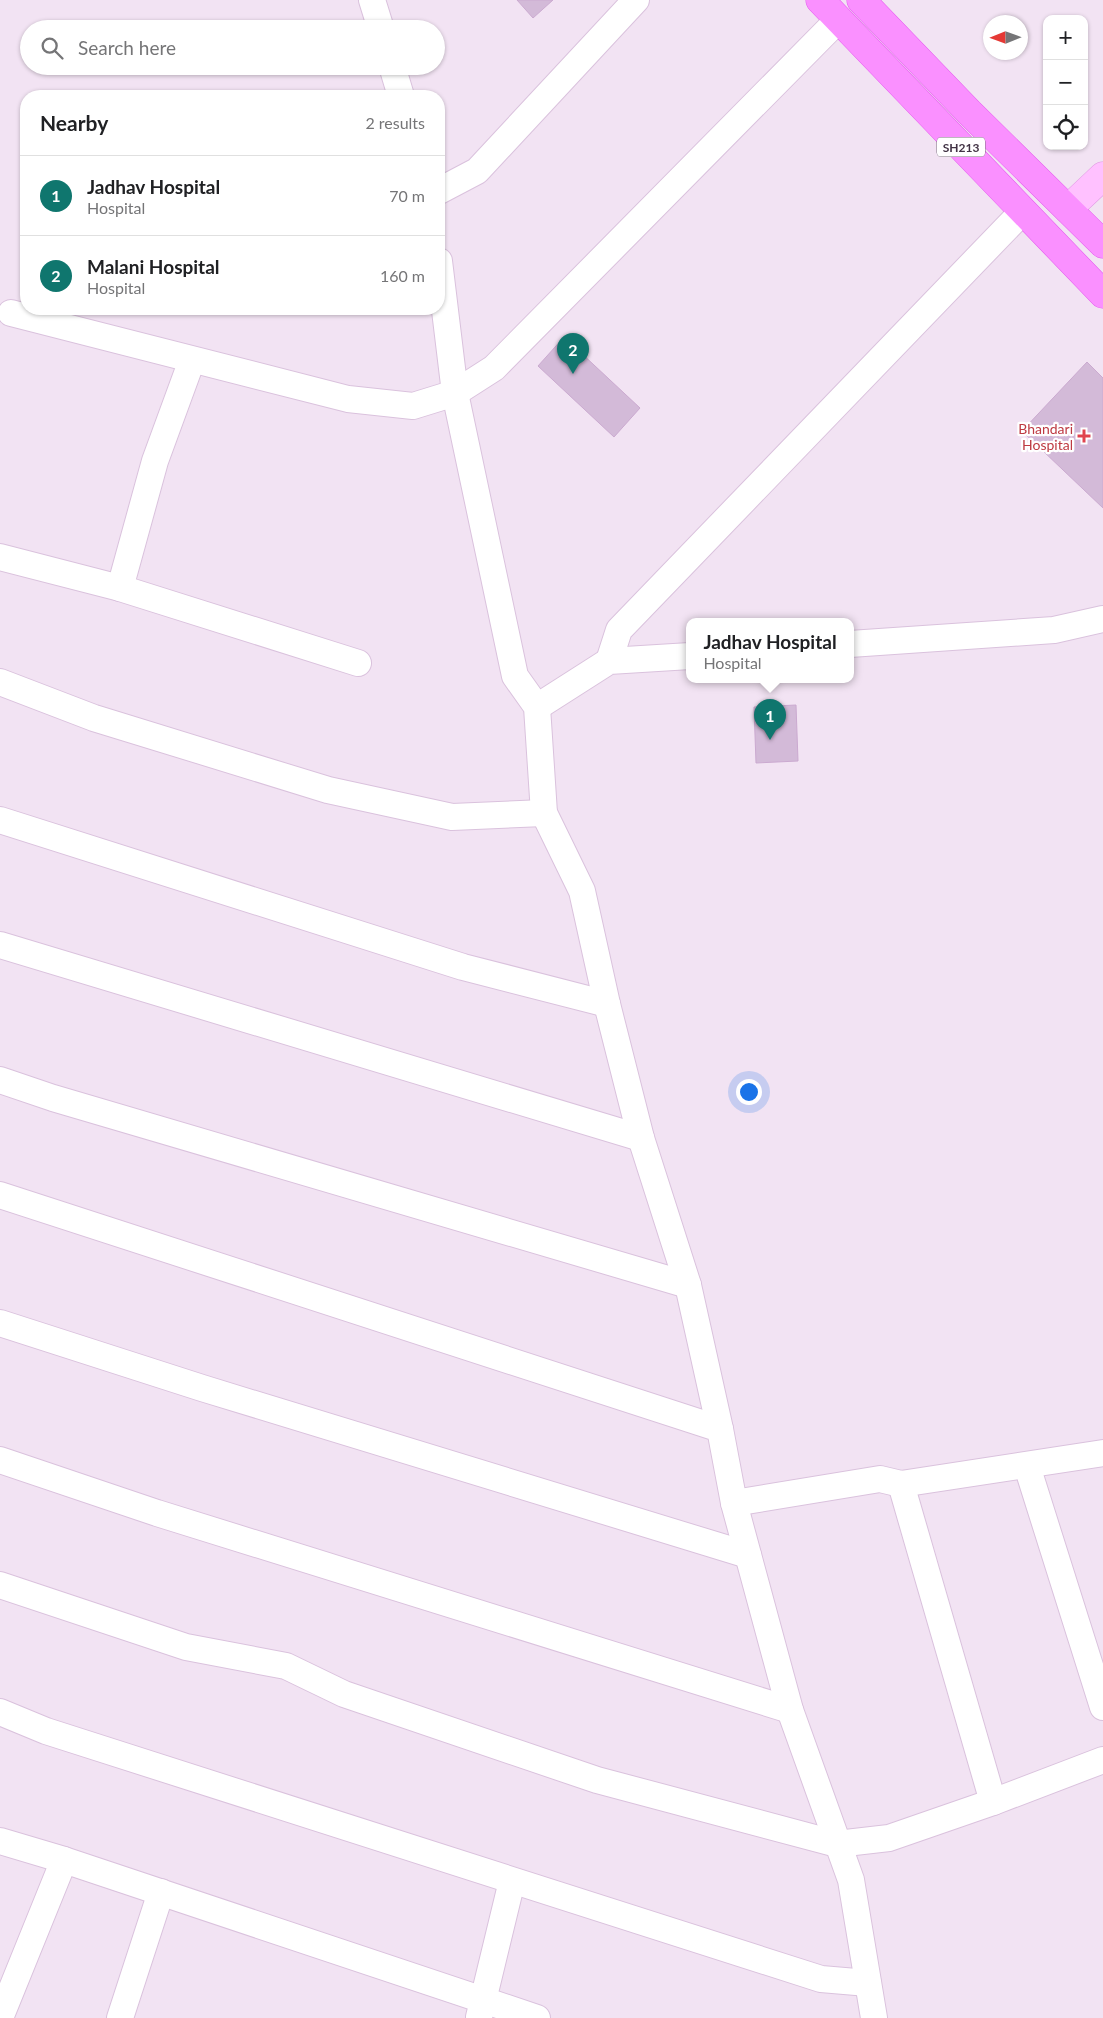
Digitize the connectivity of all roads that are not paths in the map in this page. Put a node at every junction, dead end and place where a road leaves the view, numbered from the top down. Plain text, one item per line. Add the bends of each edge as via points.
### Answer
1 (372, 0) edge
2 (636, 0) edge
3 (820, 0) edge
4 (861, 0) edge
5 (378, 20) edge
6 (838, 20) junction
7 (395, 75) edge
8 (399, 90) edge
9 (1103, 176) edge
10 (445, 188) edge
11 (1068, 209) junction
12 (1023, 211) junction
13 (1103, 244) edge
14 (1103, 294) edge
15 (445, 310) edge
16 (11, 313) dead end
17 (192, 360) junction
18 (455, 393) junction
19 (0, 557) edge
20 (120, 588) junction
21 (1103, 619) edge
22 (854, 644) edge
23 (686, 656) edge
24 (609, 661) junction
25 (358, 663) dead end
26 (0, 682) edge
27 (537, 707) junction
28 (544, 813) junction
29 (0, 820) edge
30 (0, 945) edge
31 (607, 1004) junction
32 (0, 1080) edge
33 (641, 1138) junction
34 (0, 1195) edge
35 (688, 1285) junction
36 (0, 1323) edge
37 (720, 1430) junction
38 (1103, 1453) edge
39 (0, 1460) edge
40 (1027, 1466) junction
41 (901, 1484) junction
42 (734, 1503) junction
43 (748, 1555) junction
44 (0, 1585) edge
45 (1103, 1707) edge
46 (790, 1710) junction
47 (0, 1712) edge
48 (1103, 1760) edge
49 (993, 1802) junction
50 (0, 1841) edge
51 (837, 1844) junction
52 (64, 1860) junction
53 (512, 1881) junction
54 (161, 1892) junction
55 (868, 1983) junction
56 (481, 2009) edge
57 (0, 2018) edge
58 (120, 2018) edge
59 (537, 2018) edge
60 (874, 2018) edge

1 - 5 street
2 - 10 street via 477,170
3 - 6 main road, SH213
4 - 11 main road, SH213
6 - 12 main road, SH213
6 - 18 street via 494,368
7 - 8 street
9 - 11 main road
11 - 13 main road, SH213
12 - 14 main road, SH213
12 - 24 street via 619,630
15 - 18 street
16 - 17 street
17 - 18 street via 348,399 413,406
17 - 20 street via 155,461
18 - 27 street via 515,676
19 - 20 street
20 - 25 street
21 - 22 street via 1054,630
23 - 24 street
24 - 27 street
26 - 28 street via 94,718 328,790 452,817
27 - 28 street
28 - 31 street via 582,891
29 - 31 street via 463,967
30 - 33 street
31 - 33 street
32 - 35 street
33 - 35 street
34 - 37 street
35 - 37 street
36 - 43 street
37 - 42 street
38 - 40 street
39 - 46 street via 157,1513
40 - 41 street
40 - 45 street
41 - 42 street via 880,1479
41 - 49 street
42 - 43 street
43 - 46 street
44 - 51 street via 186,1647 286,1666 344,1694 597,1780
46 - 51 street
47 - 53 street via 46,1731
48 - 49 street
49 - 51 street via 889,1838
50 - 52 street
51 - 55 street via 851,1880
52 - 54 street
52 - 57 street
53 - 55 street via 821,1979
53 - 56 street
54 - 56 street
54 - 58 street
55 - 60 street
56 - 59 street

